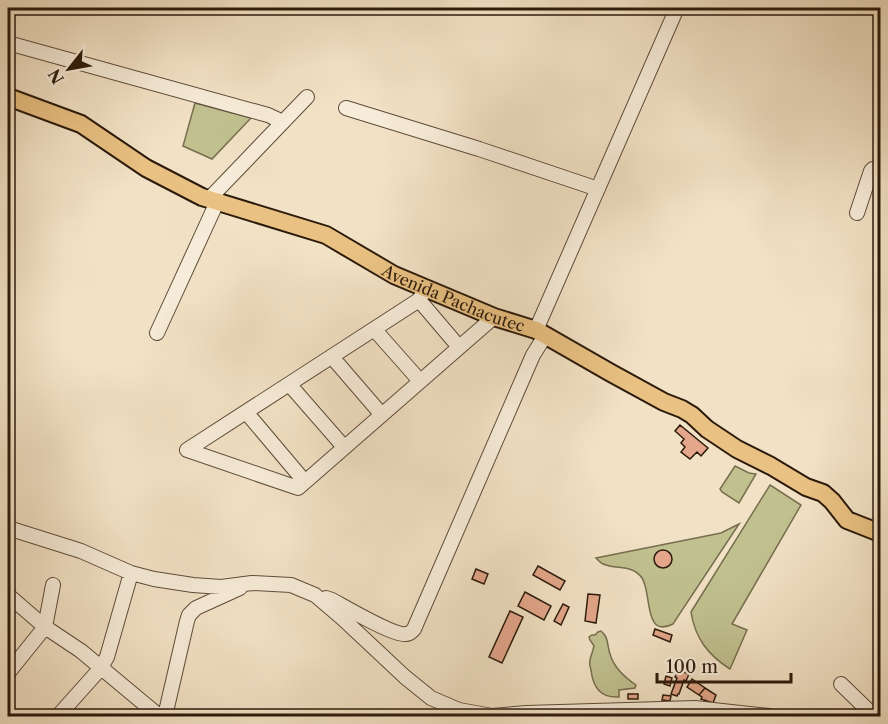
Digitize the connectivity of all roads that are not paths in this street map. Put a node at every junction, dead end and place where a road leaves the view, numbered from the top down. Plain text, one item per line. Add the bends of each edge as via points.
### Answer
1 (677, 8) edge
2 (8, 43) edge
3 (8, 97) edge
4 (307, 97) dead end
5 (346, 108) dead end
6 (283, 122) junction
7 (880, 172) edge
8 (598, 189) junction
9 (213, 201) junction
10 (856, 213) dead end
11 (423, 294) junction
12 (494, 317) junction
13 (374, 329) junction
14 (157, 333) dead end
15 (540, 333) junction
16 (459, 347) junction
17 (332, 357) junction
18 (420, 381) junction
19 (289, 384) junction
20 (246, 412) junction
21 (382, 415) junction
22 (344, 447) junction
23 (305, 482) junction
24 (8, 528) edge
25 (880, 533) edge
26 (131, 573) junction
27 (252, 583) junction
28 (53, 585) dead end
29 (8, 595) edge
30 (315, 595) junction
31 (45, 627) junction
32 (100, 669) junction
33 (8, 673) edge
34 (841, 684) dead end
35 (152, 714) edge
36 (58, 717) edge
37 (165, 717) edge
38 (769, 717) edge
39 (874, 717) edge

1 - 8 street
2 - 6 street
3 - 9 main road, Avenida Pachacutec via 81,124 146,168
4 - 6 street
5 - 8 street
6 - 9 street
7 - 10 street via 871,171
8 - 15 street
9 - 11 main road, Avenida Pachacutec via 326,235
9 - 14 street
11 - 12 main road, Avenida Pachacutec
11 - 13 street
11 - 16 street
12 - 15 main road, Avenida Pachacutec
12 - 16 street
13 - 17 street
13 - 18 street
15 - 25 main road, Avenida Pachacutec via 682,409 737,449 823,493 847,520
15 - 30 street via 414,629 403,634
16 - 18 street
17 - 19 street
17 - 21 street
18 - 21 street
19 - 20 street
19 - 22 street
20 - 23 street
20 - 23 street via 187,450 298,488
21 - 22 street
22 - 23 street
24 - 26 street via 81,551
26 - 27 street via 193,585
26 - 32 street
27 - 30 street via 291,585
27 - 37 street via 196,608 189,615
28 - 31 street
29 - 31 street
30 - 38 street via 431,698 459,710 492,716 695,708
31 - 32 street
31 - 33 street
32 - 35 street
32 - 36 street
34 - 39 street

